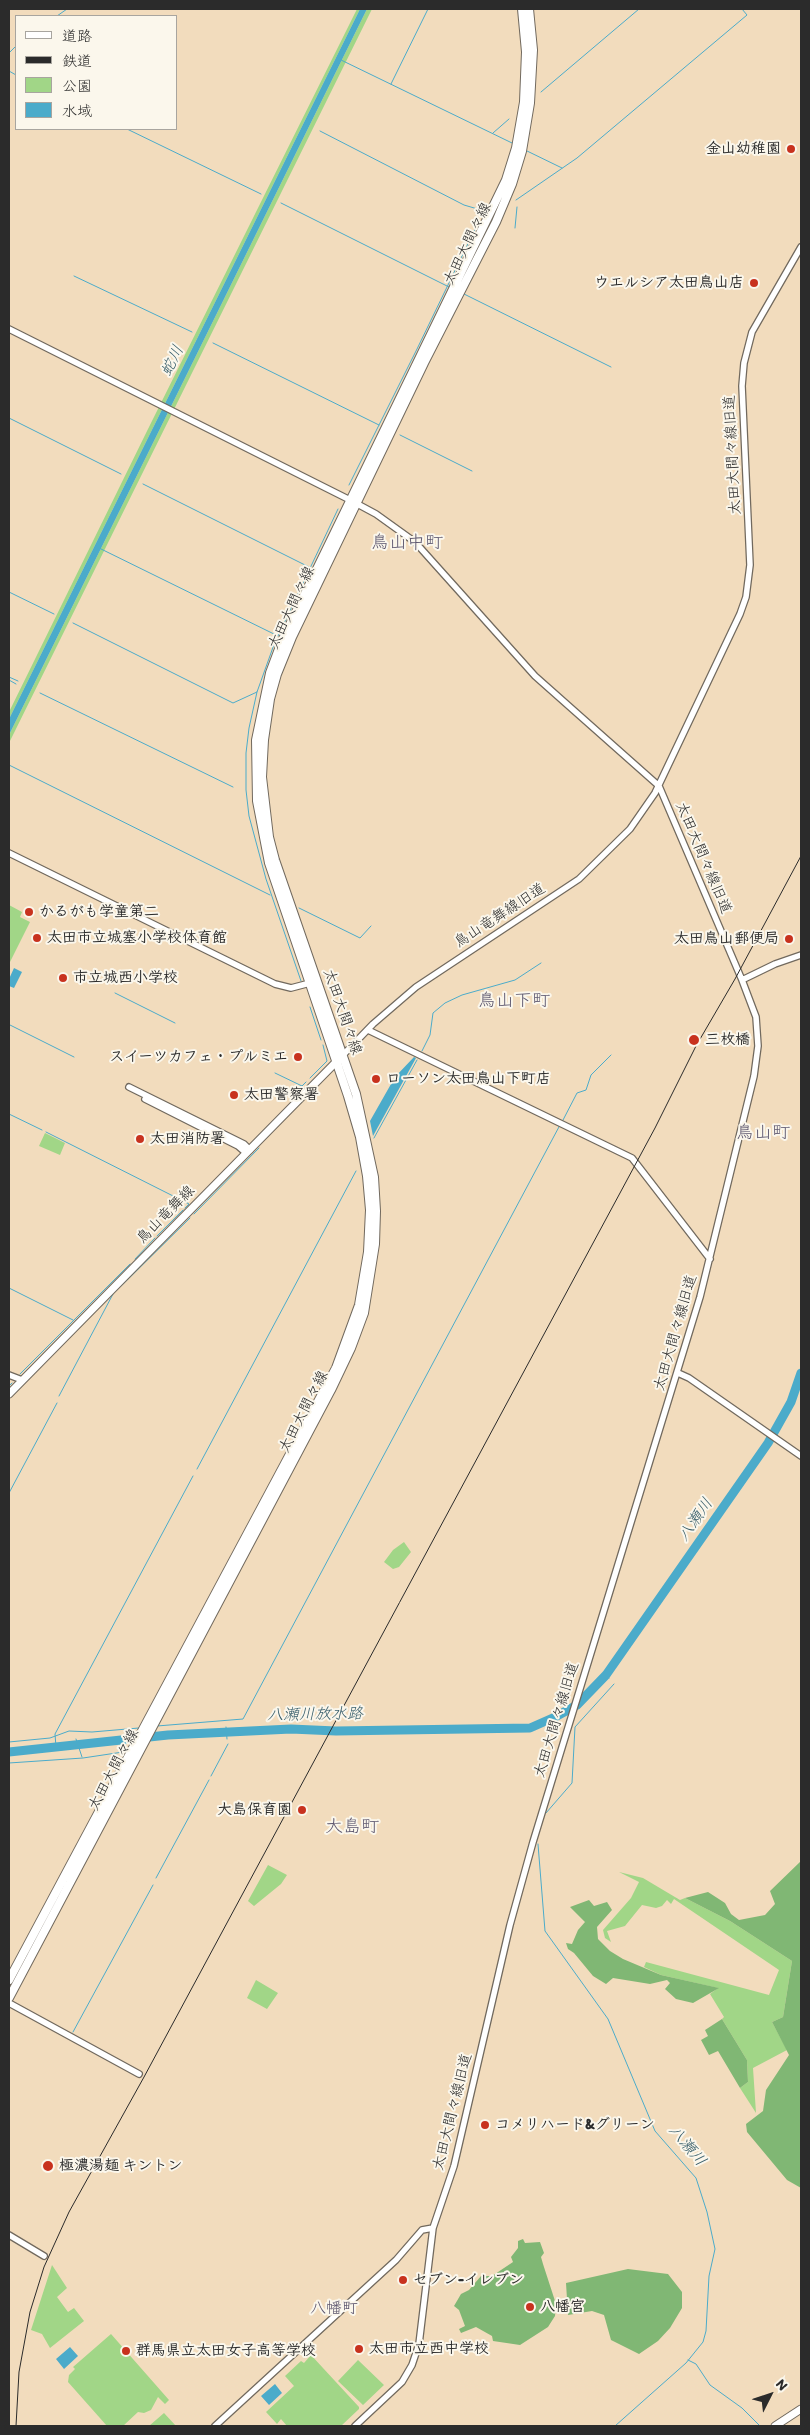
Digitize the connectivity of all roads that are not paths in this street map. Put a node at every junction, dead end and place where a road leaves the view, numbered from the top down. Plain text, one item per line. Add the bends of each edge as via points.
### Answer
1 (522, 9) edge
2 (529, 9) edge
3 (801, 247) edge
4 (9, 329) edge
5 (354, 502) junction
6 (659, 786) junction
7 (9, 853) edge
8 (801, 955) edge
9 (742, 980) junction
10 (310, 983) junction
11 (368, 1030) junction
12 (343, 1055) junction
13 (337, 1061) junction
14 (248, 1152) junction
15 (710, 1259) junction
16 (678, 1373) junction
17 (9, 1375) edge
18 (22, 1380) junction
19 (9, 1394) edge
20 (801, 1456) edge
21 (146, 1731) junction
22 (138, 1746) junction
23 (9, 1980) edge
24 (9, 1998) edge
25 (9, 2004) edge
26 (139, 2074) dead end
27 (433, 2228) junction
28 (9, 2235) edge
29 (44, 2256) dead end
30 (801, 2409) edge
31 (215, 2426) edge
32 (355, 2426) edge
33 (775, 2426) edge

1 - 5 main road, 太田大間々線 via 526,52 524,102 516,148 506,180
2 - 5 main road, 太田大間々線 via 532,50 530,104 522,151 512,184 496,222
3 - 6 street, 太田大間々線旧道 via 752,332 744,363 742,386 750,559 746,597
4 - 5 street
5 - 6 street via 415,542 535,676
5 - 10 main road, 太田大間々線 via 282,641 270,673 256,740 255,788 269,864
5 - 12 main road, 太田大間々線 via 277,674 268,706 262,777 275,860
6 - 9 street, 太田大間々線旧道
6 - 11 street, 鳥山竜舞線旧道 via 630,829 579,879 416,987
7 - 10 street via 274,984 291,988
8 - 9 street
9 - 15 street, 太田大間々線旧道 via 756,1018 758,1046
10 - 13 main road, 太田大間々線
11 - 12 street, 鳥山竜舞線旧道
11 - 15 street via 632,1158
12 - 13 main road, 鳥山竜舞線
12 - 21 main road, 太田大間々線 via 356,1094 374,1177 375,1244 364,1313 331,1390
13 - 14 main road, 鳥山竜舞線
13 - 21 main road, 太田大間々線 via 360,1137 370,1210 368,1252 355,1322 336,1368
14 - 14 street via 154,1105 129,1087 209,1126
14 - 18 main road, 鳥山竜舞線
15 - 16 street, 太田大間々線旧道
16 - 20 street
16 - 27 street, 太田大間々線旧道 via 570,1718 510,1925 454,2166
17 - 18 street
18 - 19 main road, 鳥山竜舞線
21 - 22 main road, 太田大間々線
22 - 23 main road, 太田大間々線
22 - 24 main road, 太田大間々線
25 - 26 street
27 - 31 street via 424,2229 396,2260
27 - 32 street, 太田大間々線旧道 via 422,2330 412,2366 398,2386
28 - 29 street
30 - 33 main road

